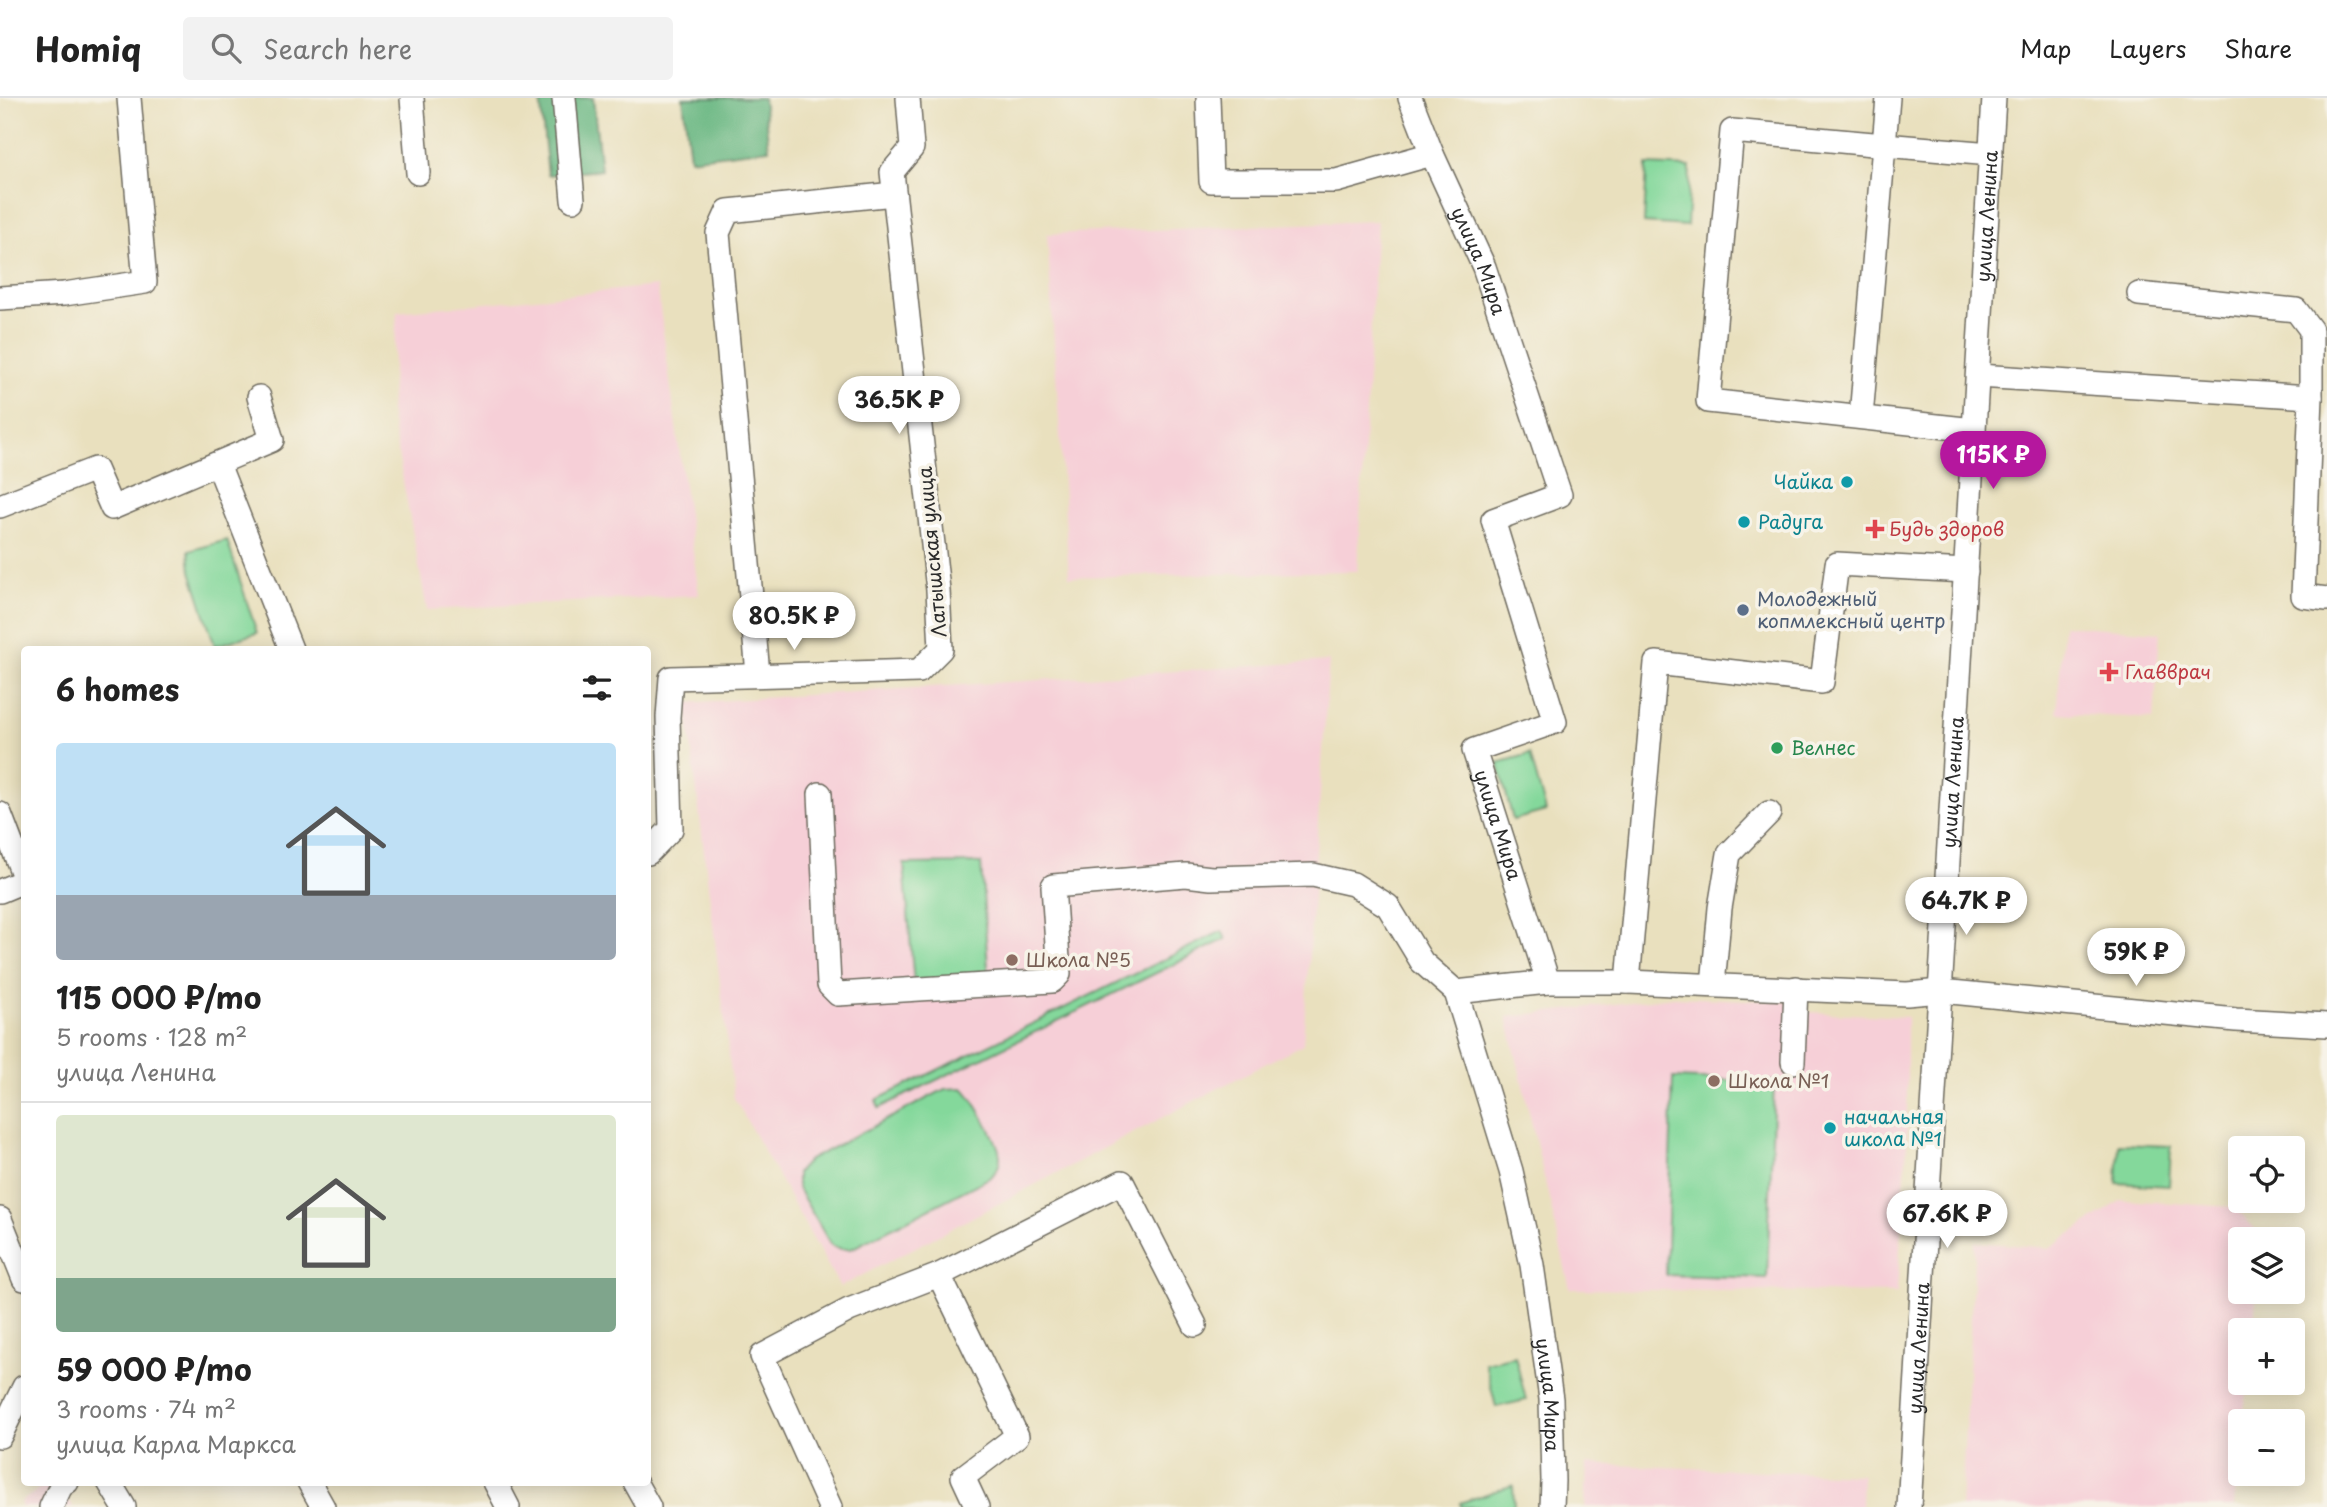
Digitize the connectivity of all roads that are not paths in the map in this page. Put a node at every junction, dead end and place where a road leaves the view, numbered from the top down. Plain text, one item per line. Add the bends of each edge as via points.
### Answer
1 (129, 98) edge
2 (412, 98) edge
3 (564, 98) edge
4 (908, 98) edge
5 (1208, 98) edge
6 (1410, 98) edge
7 (1888, 98) edge
8 (1994, 98) edge
9 (1884, 145) junction
10 (1432, 154) junction
11 (1991, 155) junction
12 (418, 173) dead end
13 (894, 194) junction
14 (573, 200) dead end
15 (2139, 294) dead end
16 (0, 298) edge
17 (1978, 376) junction
18 (259, 397) dead end
19 (2311, 397) junction
20 (1861, 418) junction
21 (1974, 430) junction
22 (218, 464) junction
23 (0, 506) edge
24 (1966, 571) junction
25 (2327, 599) edge
26 (290, 646) edge
27 (758, 674) junction
28 (820, 794) dead end
29 (1769, 813) dead end
30 (0, 814) edge
31 (651, 850) edge
32 (21, 871) edge
33 (21, 880) edge
34 (0, 891) edge
35 (1548, 982) junction
36 (1628, 982) junction
37 (1713, 985) junction
38 (1796, 988) junction
39 (1941, 991) junction
40 (1456, 992) junction
41 (2327, 1025) edge
42 (1793, 1062) dead end
43 (0, 1219) edge
44 (21, 1272) edge
45 (939, 1275) junction
46 (1195, 1325) dead end
47 (21, 1393) edge
48 (1, 1432) edge
49 (61, 1486) edge
50 (111, 1486) edge
51 (311, 1486) edge
52 (497, 1486) edge
53 (637, 1486) edge
54 (51, 1507) edge
55 (124, 1507) edge
56 (323, 1507) edge
57 (508, 1507) edge
58 (649, 1507) edge
59 (830, 1507) edge
60 (977, 1507) edge
61 (1552, 1507) edge
62 (1909, 1507) edge

1 - 16 street via 145,282
2 - 12 street
3 - 14 street
4 - 13 street, Латышская улица via 912,148 892,172
5 - 10 street via 1211,181 1336,181
6 - 10 street, улица Мира
7 - 9 street
8 - 11 street, улица Ленина
9 - 11 street
9 - 20 street
9 - 20 street via 1732,131 1708,401
10 - 35 street, улица Мира via 1484,267 1560,495 1493,520 1555,722 1474,750
11 - 17 street, улица Ленина
13 - 27 street via 728,211 718,233
13 - 27 street, Латышская улица via 941,649 919,671
15 - 19 street via 2296,310 2311,330
17 - 19 street
17 - 21 street, улица Ленина
18 - 22 street via 271,440
19 - 25 street via 2302,596
20 - 21 street
21 - 24 street, улица Ленина
22 - 23 street via 112,508 95,469
22 - 26 street
24 - 36 street via 1837,564 1822,682 1656,663
24 - 39 street, улица Ленина
27 - 31 street via 671,678 671,829
28 - 40 street via 829,985 838,994 1052,981 1059,974 1053,886 1186,875 1313,875 1353,884 1388,906 1422,962
29 - 37 street via 1729,853
30 - 32 street
33 - 34 street
35 - 36 street
35 - 40 street
36 - 37 street
37 - 38 street
38 - 39 street via 1907,994
38 - 42 street
39 - 41 street
39 - 62 street, улица Ленина
40 - 61 street, улица Мира via 1511,1171 1532,1265 1551,1399
43 - 44 street
45 - 46 street via 1122,1182
45 - 59 street via 849,1310 762,1356
45 - 60 street via 1017,1436 963,1477
47 - 48 street
49 - 54 street
50 - 55 street
51 - 56 street
52 - 57 street
53 - 58 street

